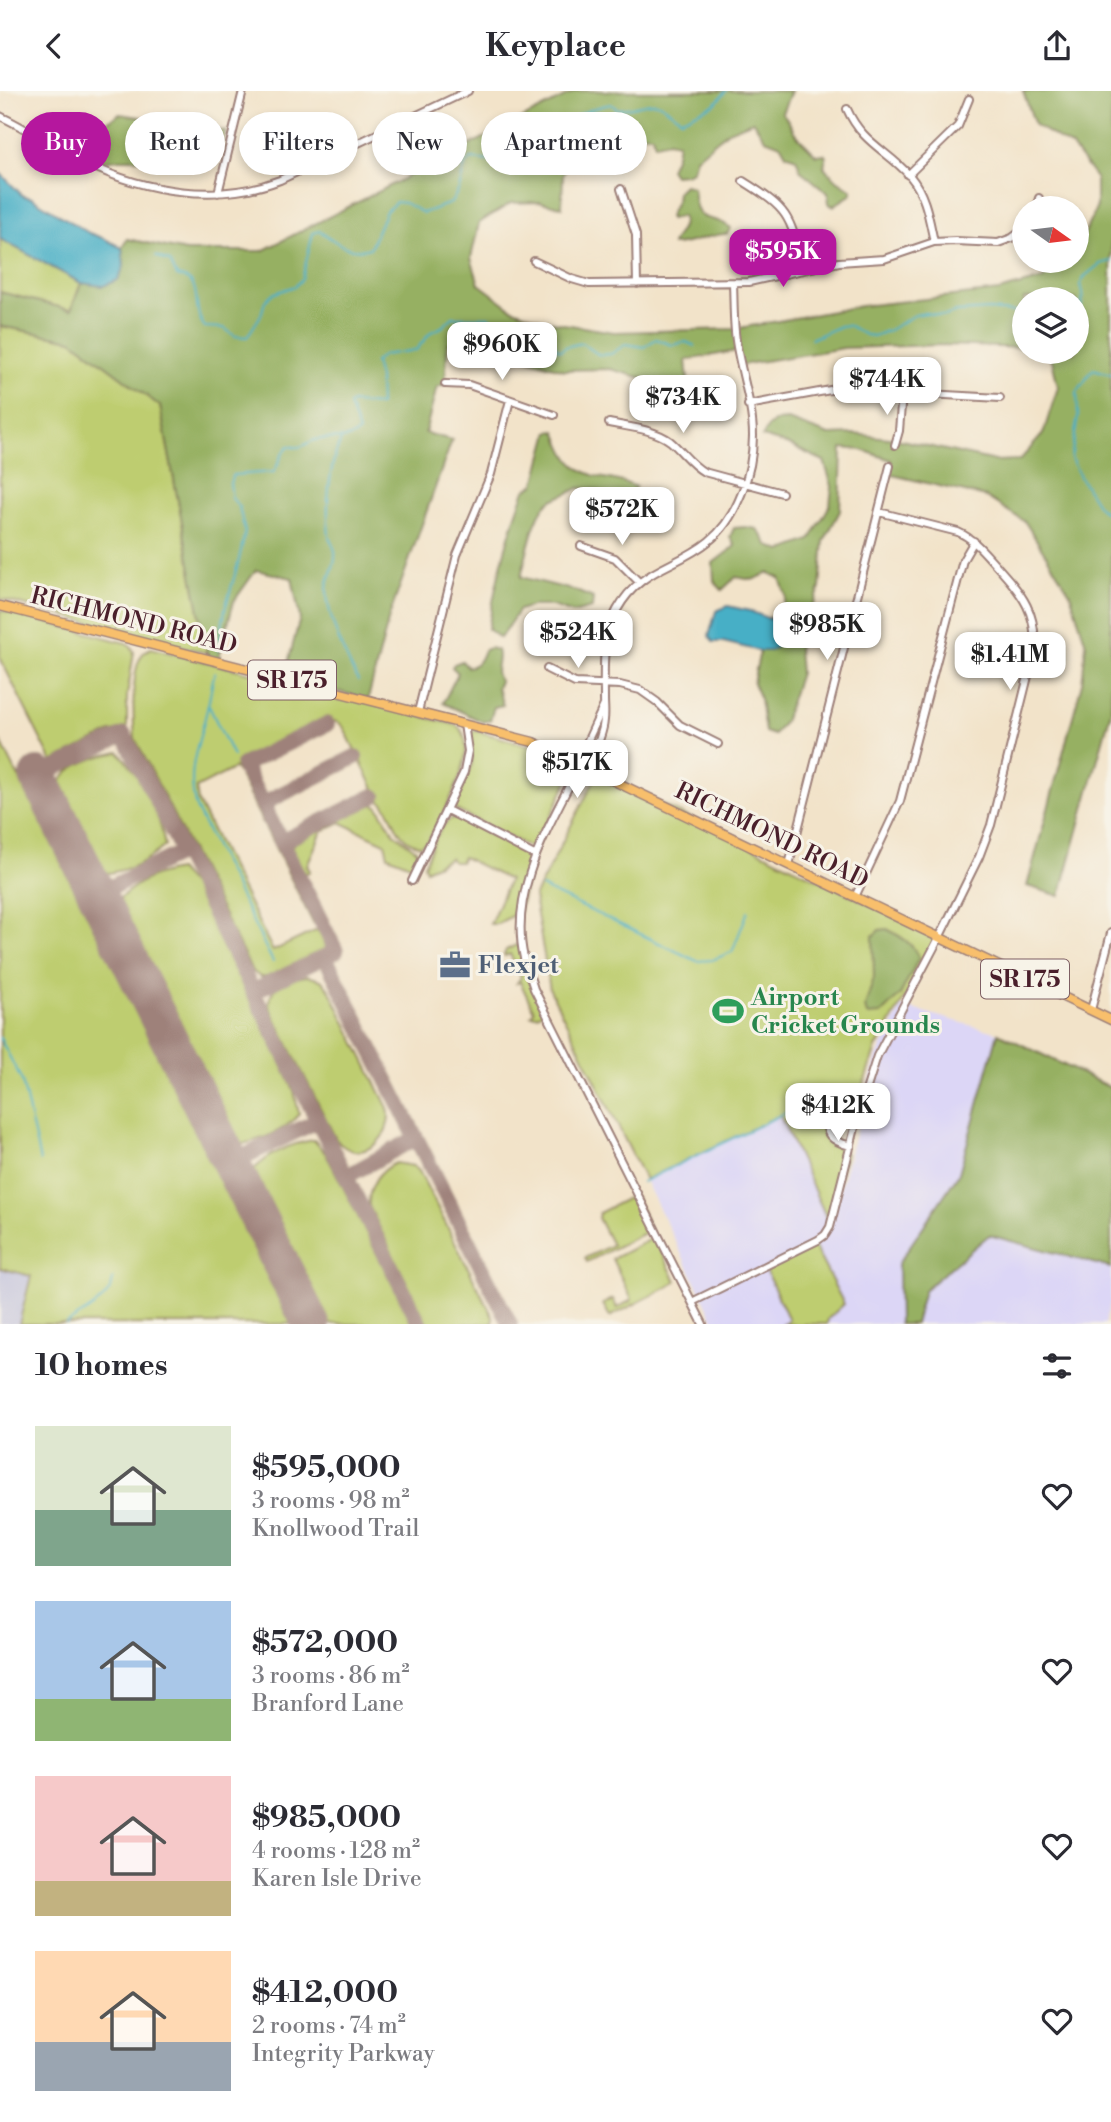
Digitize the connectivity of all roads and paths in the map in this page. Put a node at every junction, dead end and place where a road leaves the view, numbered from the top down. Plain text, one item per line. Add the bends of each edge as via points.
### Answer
1 (243, 91) edge
2 (468, 91) edge
3 (969, 99) dead end
4 (847, 109) dead end
5 (0, 117) edge
6 (908, 175) junction
7 (743, 181) dead end
8 (621, 189) dead end
9 (218, 193) junction
10 (1012, 238) edge
11 (934, 242) junction
12 (534, 261) dead end
13 (803, 270) junction
14 (733, 283) junction
15 (637, 284) junction
16 (445, 384) dead end
17 (902, 393) junction
18 (1000, 398) dead end
19 (510, 400) junction
20 (748, 405) junction
21 (554, 415) dead end
22 (609, 423) dead end
23 (895, 445) dead end
24 (890, 466) dead end
25 (744, 484) junction
26 (782, 493) dead end
27 (879, 512) junction
28 (974, 541) junction
29 (581, 546) dead end
30 (639, 582) junction
31 (0, 606) edge
32 (548, 669) dead end
33 (604, 684) junction
34 (418, 712) junction
35 (464, 724) junction
36 (718, 744) dead end
37 (580, 764) junction
38 (447, 810) junction
39 (536, 856) junction
40 (789, 865) junction
41 (412, 881) dead end
42 (855, 897) junction
43 (1111, 933) edge
44 (939, 938) junction
45 (1091, 1010) junction
46 (1111, 1020) edge
47 (858, 1116) junction
48 (851, 1146) junction
49 (692, 1302) junction
50 (703, 1324) edge

1 - 9 street
2 - 9 street via 280,180 251,190
3 - 6 street via 955,129
4 - 6 street via 861,133
5 - 9 street via 108,173 169,190
6 - 11 street via 925,202
7 - 13 street via 772,199 786,215
8 - 15 street via 636,235
10 - 11 street via 998,243
11 - 13 street via 888,258
12 - 15 street via 584,283
13 - 14 street
14 - 15 street
14 - 20 street via 736,346
16 - 19 street via 469,385
17 - 18 street
17 - 20 street via 836,389
17 - 23 street
19 - 21 street
19 - 34 street via 491,474 460,547
20 - 25 street via 753,445
22 - 25 street via 659,435 699,469
24 - 27 street
25 - 26 street
25 - 30 street via 734,512 713,537
27 - 28 street via 958,532
27 - 40 street
28 - 42 street via 963,559 900,801
28 - 44 street via 1027,603 1036,638 991,825
29 - 30 street via 615,558
30 - 33 street via 623,600 609,629
31 - 34 main road, RICHMOND ROAD / SR 175
32 - 33 street via 571,682
33 - 36 street via 640,690 680,725
33 - 37 street via 603,728 590,760
34 - 35 main road, RICHMOND ROAD / SR 175
35 - 37 main road, RICHMOND ROAD / SR 175 via 533,742
35 - 38 street via 468,761
37 - 39 street
37 - 40 main road, RICHMOND ROAD / SR 175
38 - 39 street
38 - 41 street
39 - 49 street via 521,916 524,959 534,989
40 - 42 main road, RICHMOND ROAD / SR 175
42 - 44 main road, RICHMOND ROAD / SR 175
43 - 45 street
44 - 45 main road, RICHMOND ROAD / SR 175
44 - 47 street via 877,1056
45 - 46 main road, RICHMOND ROAD / SR 175
47 - 48 street
47 - 48 street via 839,1113 827,1126 831,1139
48 - 49 street via 831,1227 825,1235
49 - 50 street

